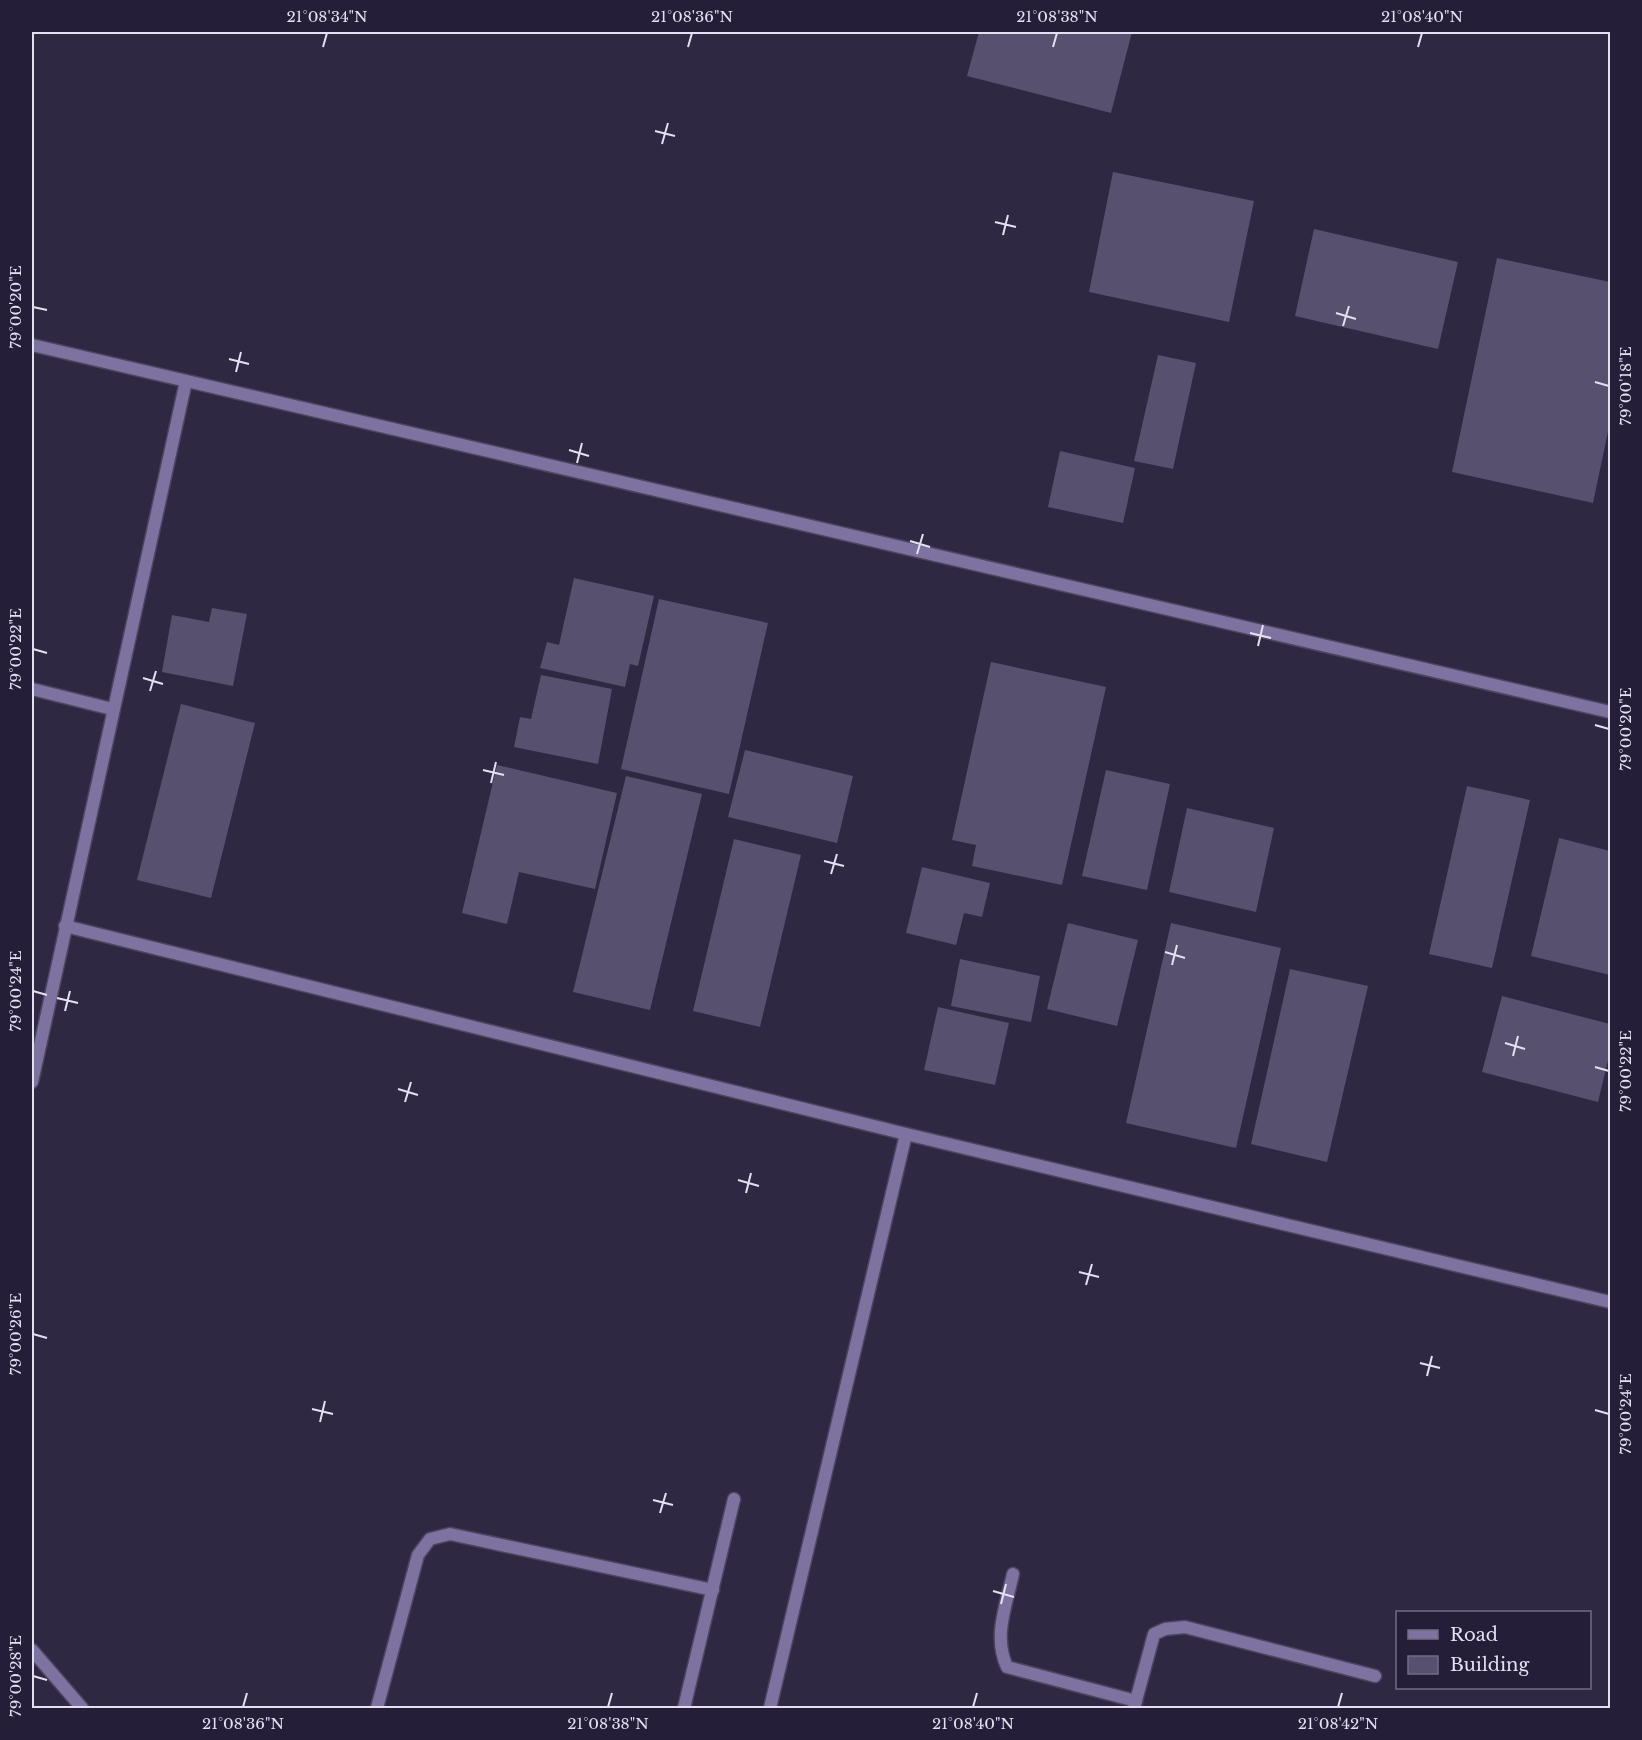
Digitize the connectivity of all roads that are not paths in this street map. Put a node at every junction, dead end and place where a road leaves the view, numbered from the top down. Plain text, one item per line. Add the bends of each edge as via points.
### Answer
1 (32, 345) edge
2 (186, 381) junction
3 (32, 688) edge
4 (112, 709) junction
5 (1611, 712) edge
6 (65, 926) junction
7 (32, 1082) edge
8 (906, 1134) junction
9 (1611, 1302) edge
10 (734, 1499) dead end
11 (1013, 1574) dead end
12 (713, 1590) junction
13 (32, 1650) edge
14 (1376, 1676) dead end
15 (1135, 1705) edge
16 (82, 1708) edge
17 (377, 1708) edge
18 (684, 1708) edge
19 (770, 1708) edge

1 - 2 street
2 - 4 street
2 - 5 street
3 - 4 street
4 - 6 street
6 - 7 street
6 - 8 street
8 - 9 street
8 - 19 street
10 - 12 street
11 - 15 street via 1000,1630 1001,1653 1007,1667
12 - 17 street via 450,1534 430,1539 418,1555
12 - 18 street
13 - 16 street
14 - 15 street via 1185,1627 1166,1629 1154,1634

